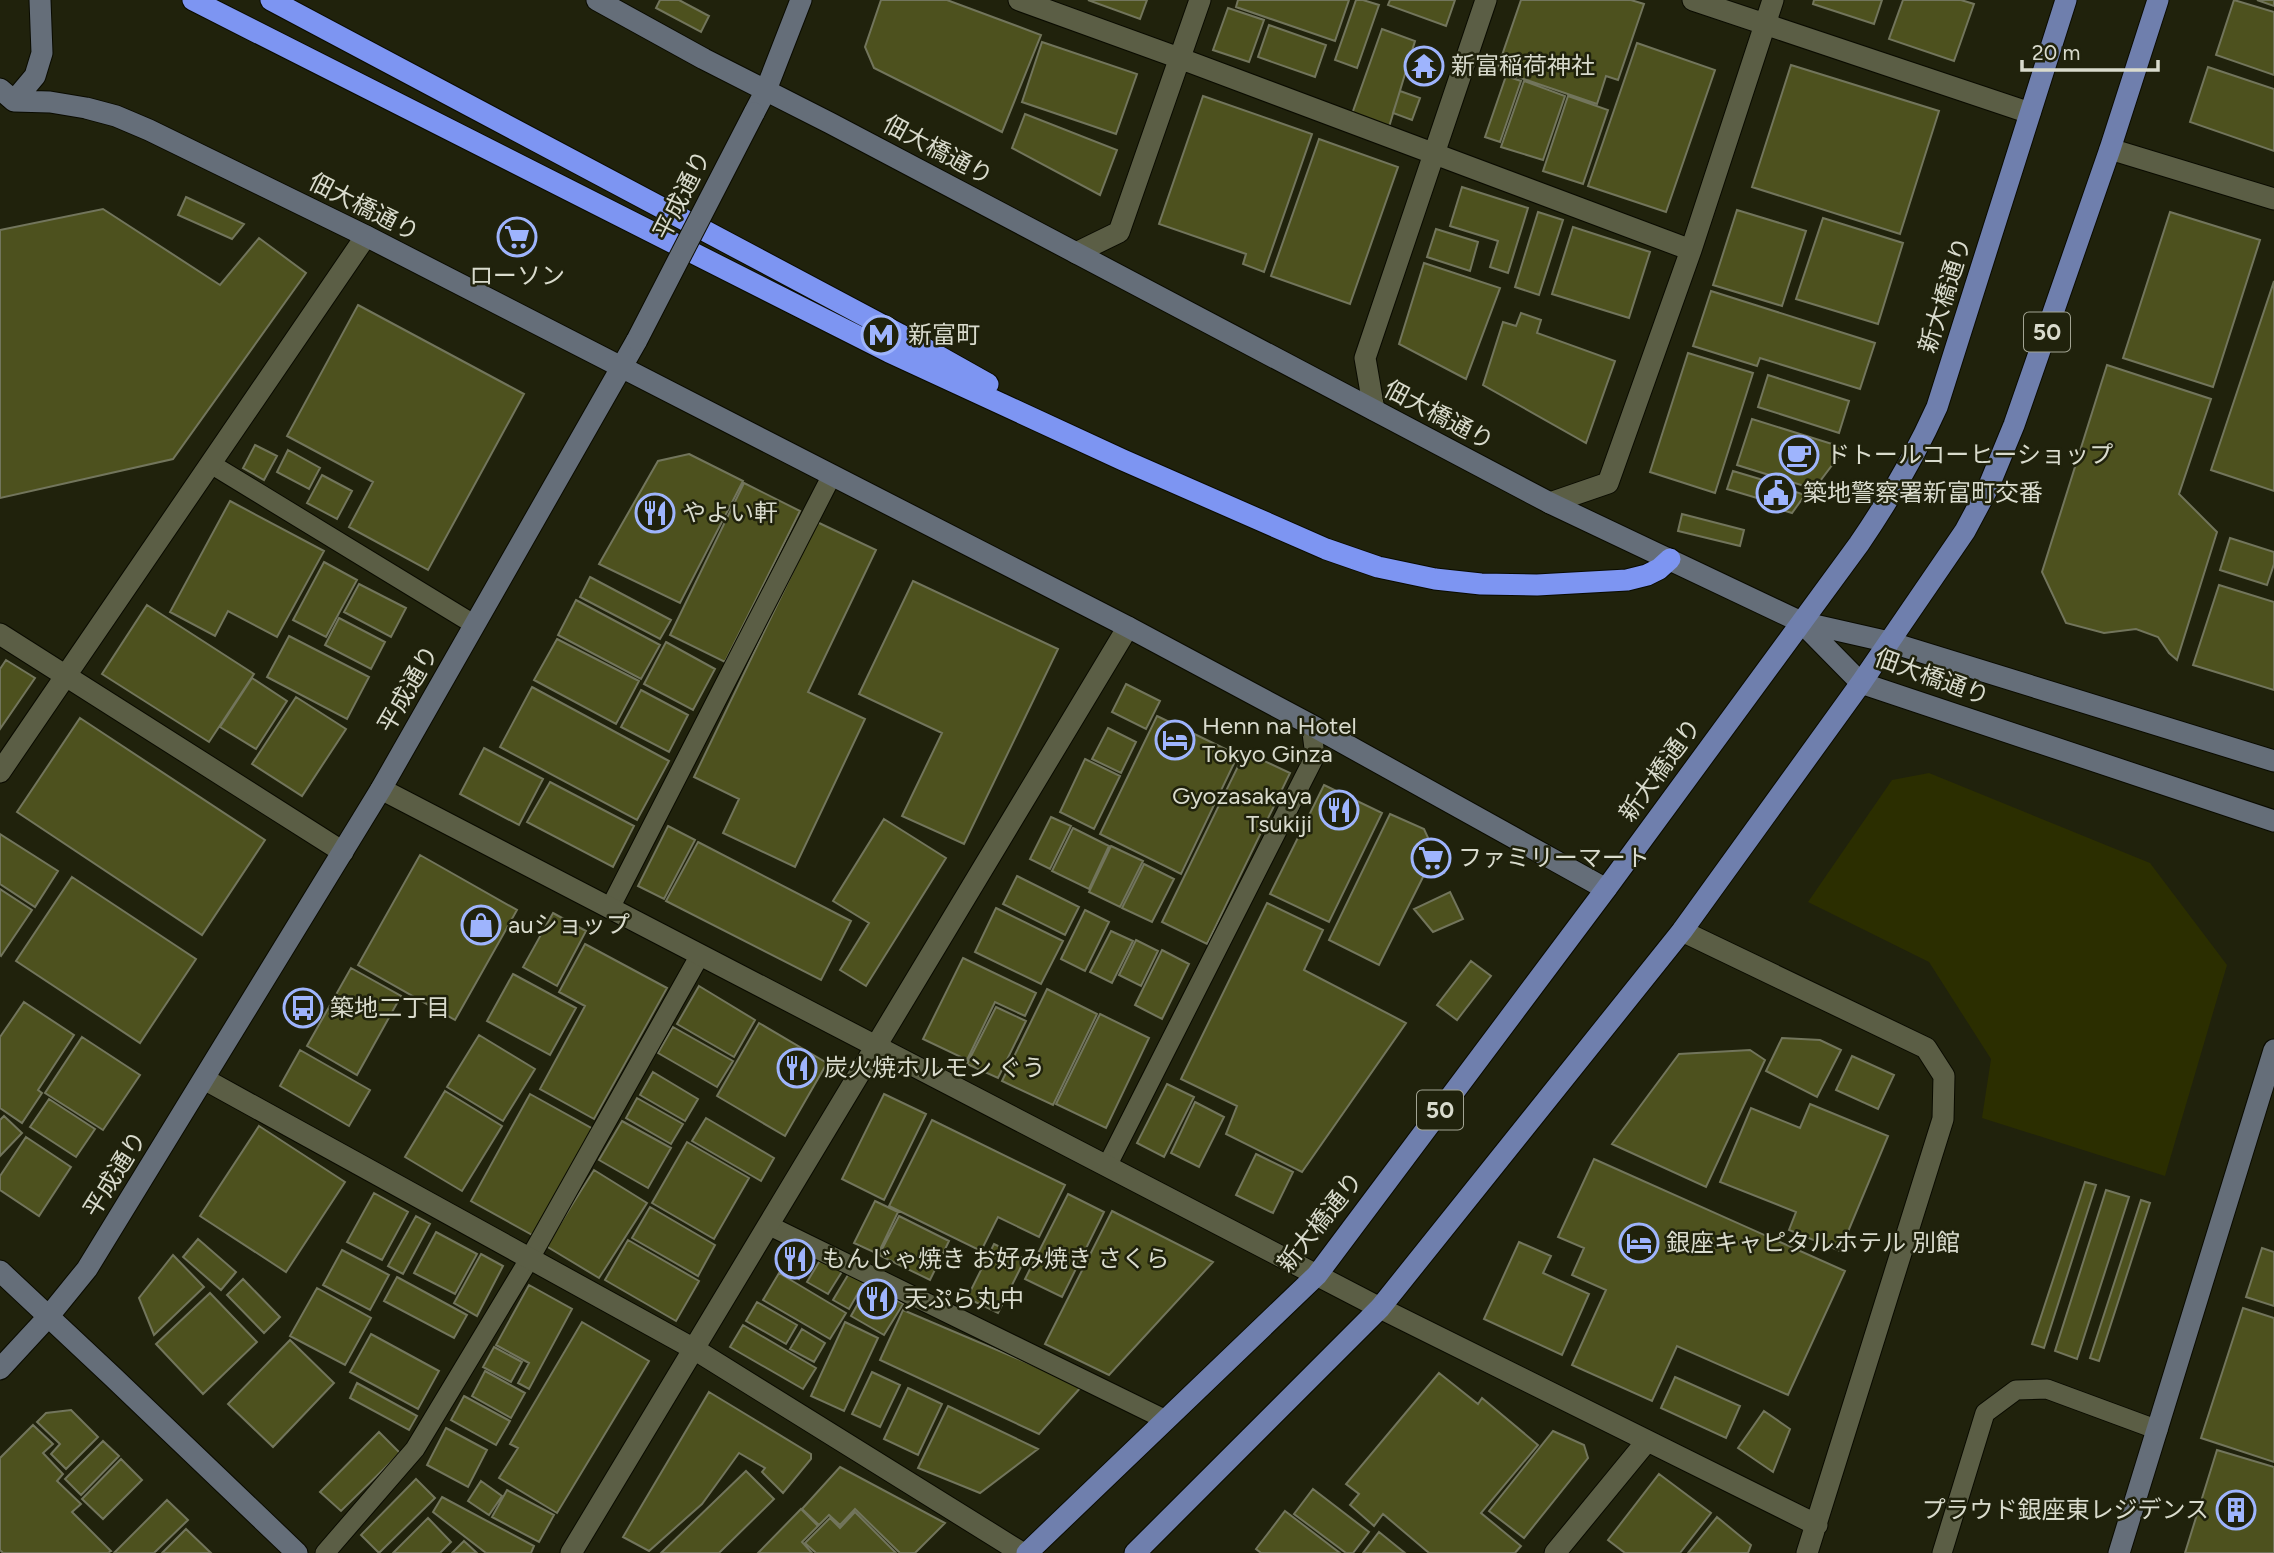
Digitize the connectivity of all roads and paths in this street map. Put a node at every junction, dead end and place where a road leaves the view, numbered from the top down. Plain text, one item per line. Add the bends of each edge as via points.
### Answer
1 (40, 0) edge
2 (193, 0) edge
3 (271, 0) edge
4 (597, 0) edge
5 (801, 0) edge
6 (1019, 0) edge
7 (1200, 0) edge
8 (1486, 0) edge
9 (1693, 0) edge
10 (1773, 0) edge
11 (2066, 0) edge
12 (2158, 0) edge
13 (1765, 24) junction
14 (1180, 58) junction
15 (766, 90) junction
16 (5, 98) edge
17 (2030, 113) junction
18 (2110, 149) junction
19 (1434, 154) junction
20 (2274, 199) edge
21 (366, 236) junction
22 (1691, 250) junction
23 (1076, 253) junction
24 (621, 368) junction
25 (1374, 410) junction
26 (1123, 460) junction
27 (211, 464) junction
28 (832, 475) junction
29 (1550, 503) junction
30 (1670, 559) junction
31 (1801, 622) junction
32 (475, 625) junction
33 (1128, 627) junction
34 (0, 634) edge
35 (1889, 642) junction
36 (66, 676) junction
37 (1861, 683) junction
38 (1311, 725) junction
39 (2274, 761) edge
40 (0, 772) edge
41 (381, 789) junction
42 (2274, 821) edge
43 (343, 852) junction
44 (1606, 889) junction
45 (610, 908) junction
46 (1682, 932) junction
47 (700, 955) junction
48 (876, 1046) junction
49 (2274, 1050) edge
50 (204, 1079) junction
51 (1107, 1166) junction
52 (768, 1225) junction
53 (530, 1258) junction
54 (0, 1271) edge
55 (1317, 1275) junction
56 (1380, 1308) junction
57 (48, 1317) junction
58 (694, 1349) junction
59 (0, 1369) edge
60 (1166, 1420) junction
61 (2158, 1430) junction
62 (1647, 1441) junction
63 (1817, 1525) junction
64 (297, 1553) edge
65 (325, 1553) edge
66 (571, 1553) edge
67 (1022, 1553) edge
68 (1027, 1553) edge
69 (1135, 1553) edge
70 (1555, 1553) edge
71 (1807, 1553) edge
72 (1942, 1553) edge
73 (2119, 1553) edge

1 - 16 main road, 佃大橋通り via 42,53 35,76
2 - 26 highway via 889,352
3 - 26 highway via 887,327
4 - 15 main road, 佃大橋通り
5 - 15 main road, 平成通り
6 - 14 street
7 - 14 street
8 - 19 street
9 - 13 street
10 - 13 street
11 - 17 main road, 新大橋通り / 50
12 - 18 main road, 50
13 - 17 street
13 - 22 street
14 - 19 street
14 - 23 street via 1119,232
15 - 23 main road, 佃大橋通り
15 - 24 main road, 平成通り, bridge
16 - 21 main road, 佃大橋通り via 116,116
17 - 31 main road, 新大橋通り / 50 via 1937,407 1918,450 1886,505
18 - 20 street
18 - 35 main road, 50 via 1988,488 1965,531
19 - 22 street
19 - 25 street via 1365,358
21 - 24 main road, 佃大橋通り
21 - 27 street
22 - 29 street via 1608,483
23 - 25 main road, 佃大橋通り
24 - 28 main road, 佃大橋通り
24 - 32 main road, 平成通り
25 - 29 main road, 佃大橋通り
26 - 30 highway via 1326,549 1378,567 1435,579 1536,585 1605,582 1647,575
27 - 32 lane
27 - 36 street
28 - 33 main road, 佃大橋通り
28 - 45 lane
29 - 30 main road, 佃大橋通り
30 - 31 main road, 佃大橋通り
31 - 35 main road, 佃大橋通り
31 - 37 main road, 佃大橋通り
31 - 44 main road, 新大橋通り / 50
32 - 41 main road, 平成通り
33 - 38 main road, 佃大橋通り
33 - 48 street
34 - 36 street
35 - 37 main road, 50
35 - 39 main road, 佃大橋通り
36 - 40 street
36 - 43 street
37 - 42 main road, 佃大橋通り
37 - 46 main road, 50
38 - 44 main road, 佃大橋通り
38 - 51 lane via 1315,756
41 - 43 main road, 平成通り
41 - 45 street
43 - 50 main road, 平成通り
44 - 55 main road, 新大橋通り / 50
45 - 47 street
46 - 56 main road, 50
46 - 63 street via 1926,1048 1944,1076 1943,1119
47 - 48 street
47 - 53 lane
48 - 51 street
48 - 52 street
49 - 61 main road
50 - 53 street
50 - 57 main road, 平成通り via 88,1269
51 - 55 street
52 - 58 street
52 - 60 lane
53 - 58 street
53 - 65 lane via 415,1449
54 - 57 main road
55 - 56 street
55 - 60 main road, 新大橋通り / 50
56 - 62 street
56 - 69 main road, 50
57 - 59 main road, 平成通り
57 - 64 main road
58 - 66 street
58 - 67 street
60 - 68 main road, 新大橋通り / 50
61 - 72 lane via 2047,1389 2017,1390 1985,1413
61 - 73 main road
62 - 63 street
62 - 70 street
63 - 71 street

